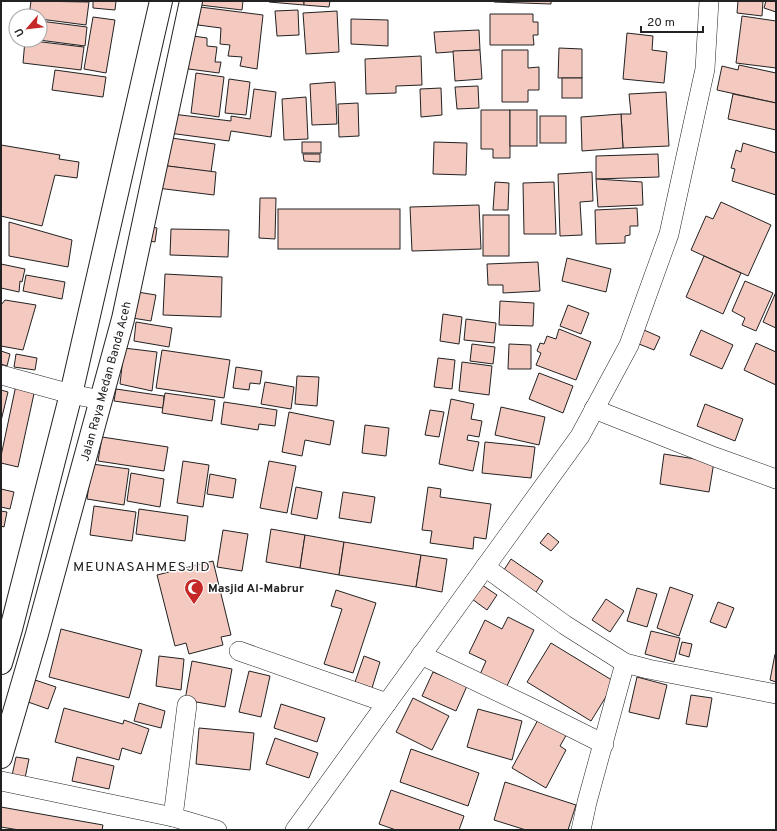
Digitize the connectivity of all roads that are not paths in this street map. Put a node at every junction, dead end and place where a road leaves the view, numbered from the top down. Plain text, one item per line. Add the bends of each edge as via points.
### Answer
1 (162, 1) edge
2 (191, 1) edge
3 (709, 1) edge
4 (1, 375) edge
5 (71, 394) junction
6 (101, 400) junction
7 (594, 409) junction
8 (776, 479) edge
9 (28, 563) junction
10 (485, 567) junction
11 (54, 570) junction
12 (240, 651) dead end
13 (421, 655) junction
14 (1, 662) edge
15 (625, 663) junction
16 (776, 694) edge
17 (387, 703) junction
18 (187, 705) dead end
19 (604, 744) junction
20 (1, 757) edge
21 (1, 781) edge
22 (173, 817) junction
23 (217, 830) edge
24 (295, 830) edge
25 (581, 830) edge

1 - 5 highway
2 - 6 highway, Jalan Raya Medan Banda Aceh via 123,318
3 - 7 street via 705,69 669,234 629,345
4 - 5 street
5 - 6 street
5 - 9 highway
6 - 11 highway, Jalan Raya Medan Banda Aceh
7 - 8 street
7 - 10 street via 580,436
9 - 11 highway
9 - 14 highway
10 - 13 street
10 - 15 street
11 - 20 highway, Jalan Raya Medan Banda Aceh
12 - 17 street
13 - 17 street
13 - 19 street
15 - 16 street
15 - 19 street
17 - 24 street
18 - 22 street
19 - 25 street
21 - 22 street
22 - 23 street

